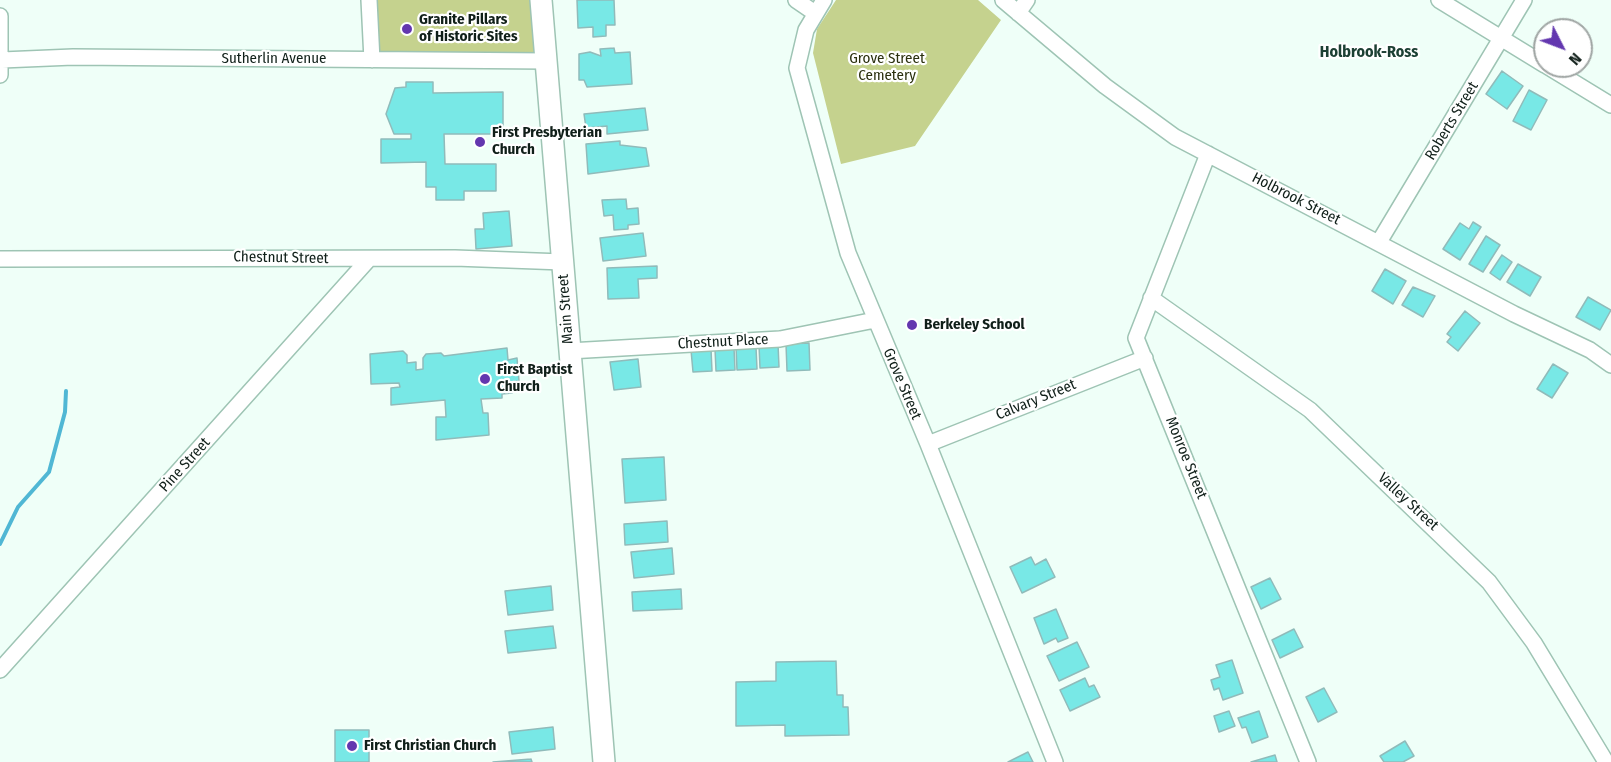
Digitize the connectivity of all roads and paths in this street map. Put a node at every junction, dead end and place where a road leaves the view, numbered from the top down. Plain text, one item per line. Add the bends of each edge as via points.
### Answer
1 (369, 0) edge
2 (541, 0) edge
3 (796, 0) edge
4 (824, 0) edge
5 (1003, 0) edge
6 (1439, 0) edge
7 (1524, 0) edge
8 (1023, 6) edge
9 (815, 13) junction
10 (0, 16) edge
11 (1501, 38) junction
12 (1533, 57) edge
13 (372, 60) junction
14 (546, 62) junction
15 (1, 67) edge
16 (1567, 78) edge
17 (1611, 105) edge
18 (1208, 154) junction
19 (1379, 242) junction
20 (0, 259) edge
21 (368, 260) junction
22 (563, 262) junction
23 (1151, 298) junction
24 (874, 320) junction
25 (569, 351) junction
26 (1145, 358) junction
27 (1611, 365) edge
28 (928, 444) junction
29 (0, 670) edge
30 (604, 762) edge
31 (1055, 762) edge
32 (1308, 762) edge
33 (1606, 762) edge

1 - 13 street
2 - 14 main road, Main Street
3 - 9 street
4 - 9 street, Grove Street
5 - 8 street, Holbrook Street
6 - 11 street
7 - 11 street, Roberts Street
8 - 18 street, Holbrook Street via 1139,113
9 - 24 street, Grove Street via 800,47 797,68 848,253
10 - 15 street
11 - 12 street
11 - 19 street, Roberts Street
13 - 14 street, Sutherlin Avenue
13 - 15 street, Sutherlin Avenue via 73,57
14 - 22 main road, Main Street
16 - 17 street
18 - 19 street, Holbrook Street
18 - 23 street, Monroe Street
19 - 27 street, Holbrook Street via 1503,309 1590,350
20 - 21 street, Chestnut Street
21 - 22 street, Chestnut Street
21 - 29 street, Pine Street
22 - 25 main road, Main Street
23 - 26 street, Monroe Street via 1136,338
23 - 33 street, Valley Street via 1310,410 1489,582 1534,643
24 - 25 street, Chestnut Place via 780,339
24 - 28 street, Grove Street
25 - 30 main road, Main Street
26 - 28 street, Calvary Street
26 - 32 street, Monroe Street
28 - 31 street, Grove Street

